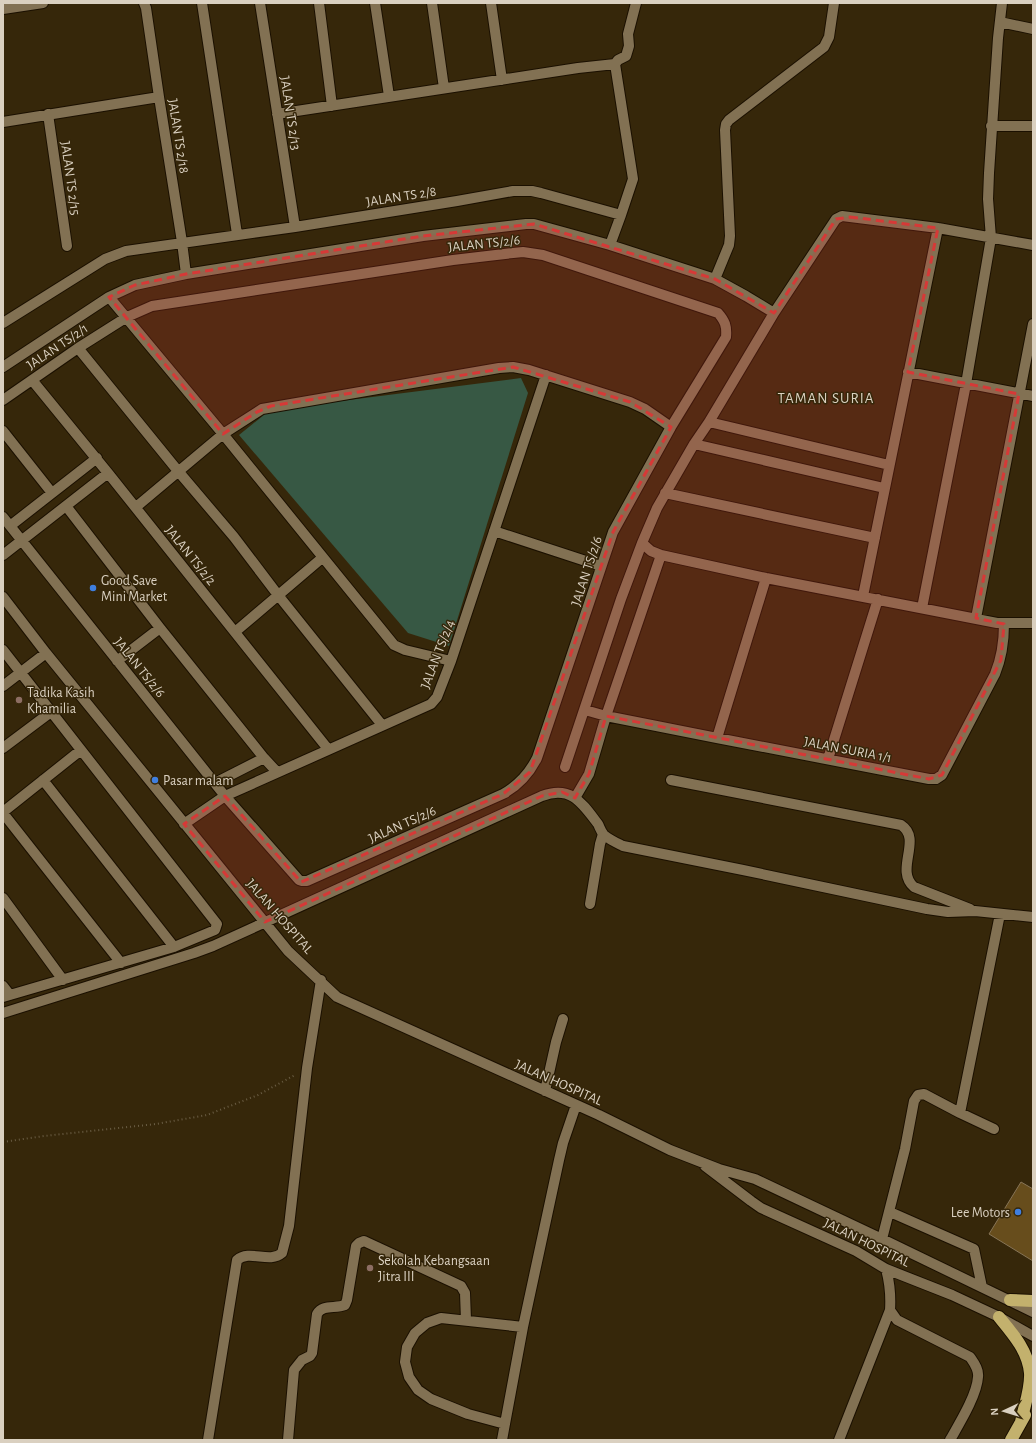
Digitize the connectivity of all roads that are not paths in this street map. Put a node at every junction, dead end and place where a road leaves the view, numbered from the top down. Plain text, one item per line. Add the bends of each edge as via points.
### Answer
1 (43, 3) edge
2 (144, 3) edge
3 (202, 3) edge
4 (260, 3) edge
5 (319, 3) edge
6 (375, 3) edge
7 (432, 3) edge
8 (491, 3) edge
9 (636, 3) edge
10 (834, 3) edge
11 (1002, 3) edge
12 (3, 9) edge
13 (1000, 22) junction
14 (1033, 29) edge
15 (615, 64) junction
16 (502, 80) junction
17 (444, 88) junction
18 (389, 96) junction
19 (159, 97) junction
20 (332, 106) junction
21 (48, 114) junction
22 (277, 114) junction
23 (3, 122) edge
24 (991, 126) junction
25 (1033, 126) edge
26 (621, 215) junction
27 (295, 227) junction
28 (938, 228) junction
29 (237, 234) junction
30 (991, 238) junction
31 (182, 242) junction
32 (610, 245) junction
33 (1033, 245) edge
34 (67, 246) dead end
35 (186, 274) junction
36 (715, 279) junction
37 (110, 297) junction
38 (774, 313) junction
39 (127, 317) junction
40 (3, 323) edge
41 (1033, 324) edge
42 (78, 348) junction
43 (3, 367) edge
44 (908, 372) junction
45 (546, 375) junction
46 (32, 380) junction
47 (966, 384) junction
48 (1019, 394) junction
49 (1033, 396) edge
50 (3, 400) edge
51 (709, 422) junction
52 (671, 427) junction
53 (3, 430) edge
54 (223, 434) junction
55 (694, 444) junction
56 (97, 458) junction
57 (889, 465) junction
58 (178, 471) junction
59 (108, 473) junction
60 (884, 488) junction
61 (52, 493) junction
62 (665, 493) junction
63 (66, 506) junction
64 (136, 507) junction
65 (3, 517) edge
66 (10, 526) junction
67 (494, 531) junction
68 (875, 538) junction
69 (21, 540) junction
70 (642, 543) junction
71 (3, 555) edge
72 (661, 555) junction
73 (322, 558) junction
74 (601, 566) junction
75 (766, 578) junction
76 (278, 595) junction
77 (863, 596) junction
78 (3, 597) edge
79 (878, 599) junction
80 (922, 608) junction
81 (976, 618) junction
82 (1033, 623) edge
83 (1004, 624) junction
84 (160, 628) junction
85 (235, 632) junction
86 (3, 650) edge
87 (46, 653) junction
88 (117, 661) junction
89 (451, 661) junction
90 (21, 672) junction
91 (3, 686) edge
92 (585, 710) junction
93 (50, 712) junction
94 (606, 716) junction
95 (382, 725) junction
96 (717, 738) junction
97 (3, 748) edge
98 (328, 749) junction
99 (81, 750) junction
100 (264, 758) junction
101 (828, 759) junction
102 (565, 767) dead end
103 (277, 772) junction
104 (43, 780) junction
105 (672, 780) dead end
106 (215, 783) junction
107 (225, 796) junction
108 (575, 798) junction
109 (3, 813) edge
110 (184, 824) junction
111 (603, 834) junction
112 (3, 898) edge
113 (590, 904) dead end
114 (975, 911) junction
115 (1000, 914) junction
116 (1033, 917) edge
117 (265, 922) junction
118 (174, 947) junction
119 (121, 963) junction
120 (63, 980) junction
121 (320, 980) junction
122 (3, 986) edge
123 (6, 996) edge
124 (3, 1013) edge
125 (563, 1019) dead end
126 (545, 1091) junction
127 (576, 1105) junction
128 (960, 1113) junction
129 (994, 1129) dead end
130 (697, 1160) junction
131 (890, 1212) junction
132 (882, 1239) junction
133 (886, 1269) junction
134 (982, 1287) junction
135 (1010, 1300) junction
136 (1033, 1301) edge
137 (890, 1310) junction
138 (1033, 1312) edge
139 (999, 1317) junction
140 (466, 1320) junction
141 (523, 1327) junction
142 (1033, 1336) edge
143 (1033, 1399) edge
144 (1021, 1422) junction
145 (505, 1424) junction
146 (208, 1440) edge
147 (288, 1440) edge
148 (502, 1440) edge
149 (839, 1440) edge
150 (950, 1440) edge
151 (1011, 1440) edge

1 - 12 street
2 - 19 street, JALAN TS 2/18
3 - 29 street
4 - 22 street, JALAN TS 2/13
5 - 20 street
6 - 18 street
7 - 17 street
8 - 16 street
9 - 15 street via 628,34 629,46 626,56
10 - 36 street via 829,37 824,47 726,124 730,236
11 - 13 street
13 - 14 street
13 - 24 street
15 - 16 street
15 - 26 street via 632,179
16 - 17 street
17 - 18 street
18 - 20 street
19 - 21 street
19 - 31 street, JALAN TS 2/18
20 - 22 street
21 - 23 street
21 - 34 street, JALAN TS 2/15
22 - 27 street, JALAN TS 2/13
24 - 25 street
24 - 30 street via 988,199
26 - 27 street, JALAN TS 2/8 via 541,192 524,191
26 - 32 street
27 - 29 street, JALAN TS 2/8
28 - 30 street
28 - 38 street via 842,216 836,219
28 - 44 street
29 - 31 street, JALAN TS 2/8
30 - 33 street
30 - 47 street
31 - 35 street, JALAN TS 2/18
31 - 40 street, JALAN TS 2/8 via 126,251 105,259
32 - 35 street via 526,224 423,236
32 - 36 street
35 - 37 street via 135,285
36 - 38 street
37 - 39 street
37 - 43 street
38 - 51 street
39 - 42 street, JALAN TS/2/1
39 - 52 street, JALAN TS/2/6 via 152,306 453,260 523,252 543,255 718,313 724,320 727,327 726,337
39 - 54 street
41 - 48 street
42 - 46 street, JALAN TS/2/1
42 - 58 street
44 - 47 street
44 - 57 street
45 - 52 street via 630,402
45 - 54 street via 521,368 499,368 270,406
45 - 67 street, JALAN TS/2/4
46 - 50 street, JALAN TS/2/1
46 - 56 street, JALAN TS/2/2
47 - 48 street
47 - 80 street
48 - 49 street
48 - 81 street
51 - 55 street
51 - 57 street
52 - 74 street, JALAN TS/2/6 via 620,518
53 - 61 street
54 - 58 street
54 - 73 street
55 - 60 street
55 - 62 street
56 - 59 street, JALAN TS/2/2
56 - 61 street
57 - 60 street
58 - 64 street
58 - 76 street via 234,537
59 - 63 street
59 - 64 street, JALAN TS/2/2
60 - 68 street
61 - 66 street
62 - 68 street
62 - 70 street
63 - 69 street
63 - 84 street
64 - 85 street, JALAN TS/2/2
65 - 66 street
66 - 69 street
67 - 74 street
67 - 89 street, JALAN TS/2/4
68 - 77 street
69 - 71 street
69 - 88 street, JALAN TS/2/6
70 - 72 street
70 - 92 street
72 - 75 street
72 - 94 street
73 - 76 street
73 - 89 street via 394,646
74 - 107 street, JALAN TS/2/6 via 537,758 530,772 514,788 302,882
75 - 77 street
75 - 96 street
76 - 85 street
76 - 95 street
77 - 79 street
78 - 87 street, JALAN HOSPITAL
79 - 80 street
79 - 101 street
80 - 81 street
81 - 83 street
82 - 83 street
83 - 101 street, JALAN SURIA 1/1 via 1001,660 942,775 936,779 929,779
84 - 88 street
84 - 100 street
85 - 98 street, JALAN TS/2/2
86 - 90 street
87 - 90 street
87 - 110 street, JALAN HOSPITAL
88 - 106 street, JALAN TS/2/6
89 - 95 street, JALAN TS/2/4 via 437,697 431,704
90 - 91 street
90 - 93 street
92 - 94 street, JALAN SURIA 1/1
92 - 102 street
93 - 97 street
93 - 99 street
94 - 96 street, JALAN SURIA 1/1
94 - 108 street via 589,774
95 - 98 street, JALAN TS/2/4
96 - 101 street, JALAN SURIA 1/1
98 - 103 street, JALAN TS/2/4
99 - 104 street
99 - 118 street via 217,924 215,930
100 - 103 street
100 - 106 street
103 - 107 street, JALAN TS/2/4
104 - 109 street
104 - 118 street
105 - 114 street via 901,825 909,834 906,874 910,884
106 - 107 street, JALAN TS/2/6
107 - 110 street, JALAN TS/2/4
108 - 111 street
108 - 117 street via 562,792 542,796
109 - 119 street
110 - 117 street, JALAN HOSPITAL
111 - 113 street
111 - 114 street via 623,846 927,909 948,912
112 - 120 street
114 - 115 street
115 - 116 street
115 - 128 street
117 - 121 street, JALAN HOSPITAL via 288,951
117 - 124 street via 194,953
118 - 119 street
119 - 120 street
120 - 123 street
121 - 126 street, JALAN HOSPITAL via 337,997
121 - 146 street via 289,1226 282,1253 279,1255 246,1255 237,1260
122 - 123 street
125 - 126 street
126 - 127 street, JALAN HOSPITAL
127 - 130 street, JALAN HOSPITAL via 670,1150
127 - 141 street via 563,1143
128 - 129 street
128 - 131 street via 924,1094 914,1101
130 - 132 street, JALAN HOSPITAL via 755,1179
130 - 133 street, JALAN HOSPITAL via 761,1208 856,1251
131 - 132 street
131 - 134 street via 974,1249
132 - 134 street, JALAN HOSPITAL
133 - 137 street via 890,1283
133 - 139 street, JALAN HOSPITAL
134 - 135 street, JALAN HOSPITAL
135 - 136 highway
135 - 138 street, JALAN HOSPITAL
137 - 149 street
137 - 150 street via 897,1320 970,1357 977,1367 978,1377 972,1399
139 - 142 street, JALAN HOSPITAL
139 - 144 highway via 1019,1342 1027,1358 1030,1374
140 - 141 street
140 - 145 street via 442,1318 427,1323 415,1333 407,1346 405,1362 409,1377 418,1390 432,1399 468,1414
140 - 147 street via 465,1293 461,1286 364,1241 359,1243 356,1246 347,1300 339,1307 319,1310 316,1314 312,1353 294,1370
141 - 145 street
143 - 144 highway
144 - 151 highway
145 - 148 street

